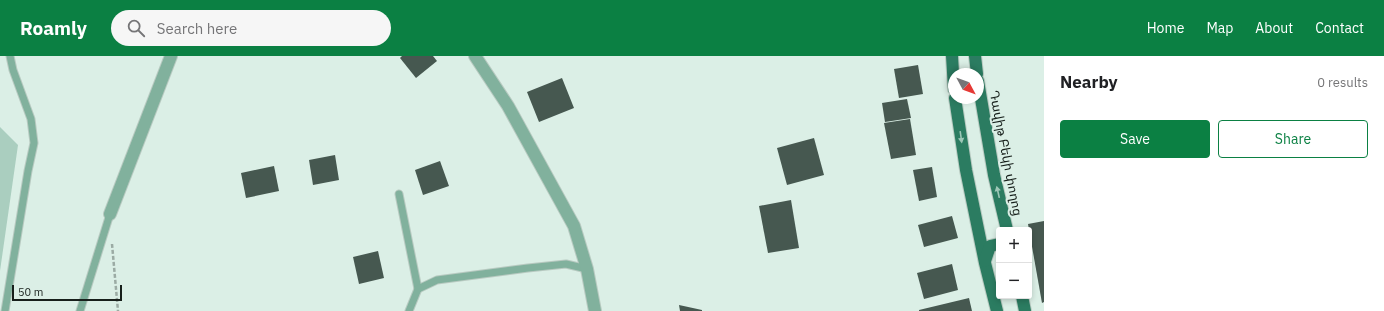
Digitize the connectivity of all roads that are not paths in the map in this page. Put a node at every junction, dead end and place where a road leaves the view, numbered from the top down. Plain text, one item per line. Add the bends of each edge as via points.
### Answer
1 (10, 56) edge
2 (172, 56) edge
3 (475, 56) edge
4 (952, 56) edge
5 (974, 56) edge
6 (953, 68) edge
7 (976, 68) edge
8 (956, 104) edge
9 (982, 104) edge
10 (399, 194) dead end
11 (110, 214) joint
12 (1006, 227) edge
13 (996, 245) edge
14 (985, 263) junction
15 (587, 269) junction
16 (418, 289) junction
17 (1023, 299) edge
18 (5, 311) edge
19 (80, 311) edge
20 (409, 311) edge
21 (594, 311) edge
22 (997, 311) edge
23 (1025, 311) edge

1 - 18 lane via 31,119 34,143
2 - 11 street
3 - 15 street via 508,106 574,226
4 - 6 main road
5 - 7 main road
8 -> 14 main road
12 -> 9 main road, Դավիթ Բեկի փողոց via 994,176
10 - 16 lane
11 - 19 lane
13 - 14 main road via 990,246
14 - 22 main road
15 - 16 lane via 566,264 528,268 437,280
15 - 21 street
16 - 20 lane
17 - 23 main road

